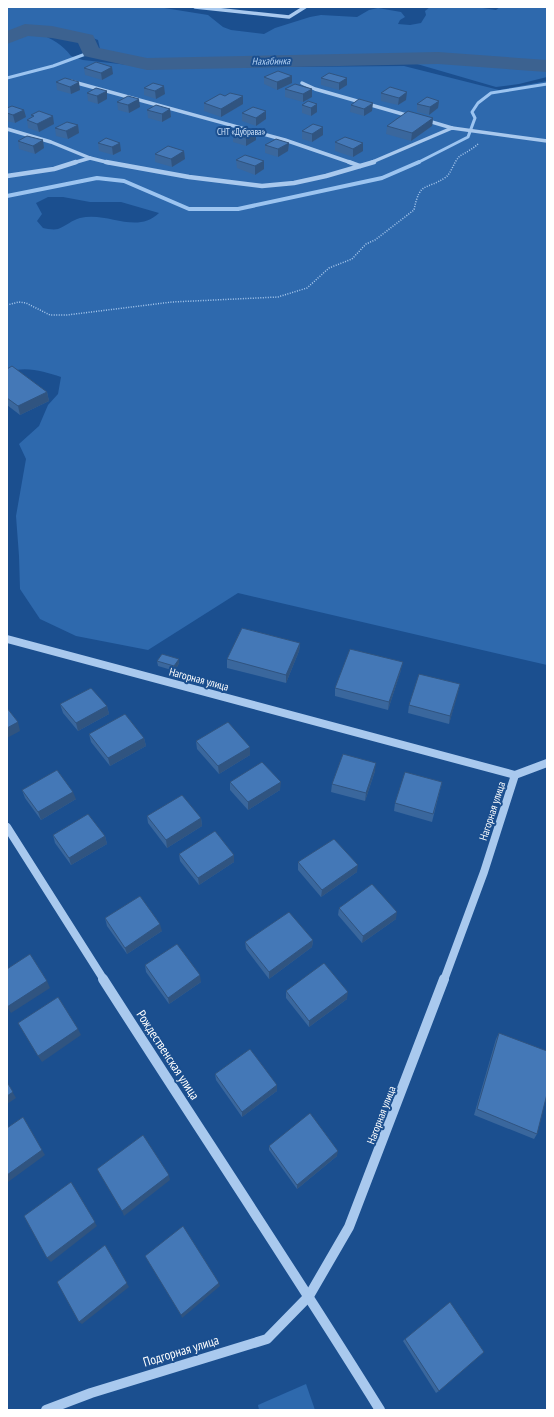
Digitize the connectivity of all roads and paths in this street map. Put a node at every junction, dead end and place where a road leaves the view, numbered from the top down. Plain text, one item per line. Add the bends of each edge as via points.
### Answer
1 (196, 7) edge
2 (305, 7) edge
3 (70, 81) edge
4 (302, 83) dead end
5 (452, 128) junction
6 (7, 129) edge
7 (484, 133) junction
8 (547, 141) edge
9 (90, 158) junction
10 (360, 166) junction
11 (7, 176) edge
12 (7, 305) edge
13 (7, 639) edge
14 (547, 763) edge
15 (515, 775) junction
16 (7, 827) edge
17 (309, 1296) junction
18 (46, 1410) edge
19 (380, 1410) edge

1 - 2 street via 289,17
3 - 10 street via 285,140
4 - 5 street via 315,89
5 - 7 street
5 - 10 street via 378,161
6 - 9 street via 52,142
7 - 8 street
7 - 12 path via 480,143 456,159 447,176 428,185 416,195 414,210 366,244 352,259 329,268 307,288 278,297 172,302 67,315 50,315 26,303
9 - 10 street via 189,177 262,186 294,183
9 - 11 street via 54,169
13 - 15 street, Нагорная улица
14 - 15 street
15 - 17 street, Нагорная улица via 481,879 349,1227
16 - 17 street, Рождественская улица via 170,1084
17 - 18 street, Подгорная улица via 267,1339 91,1393
17 - 19 street, Рождественская улица

